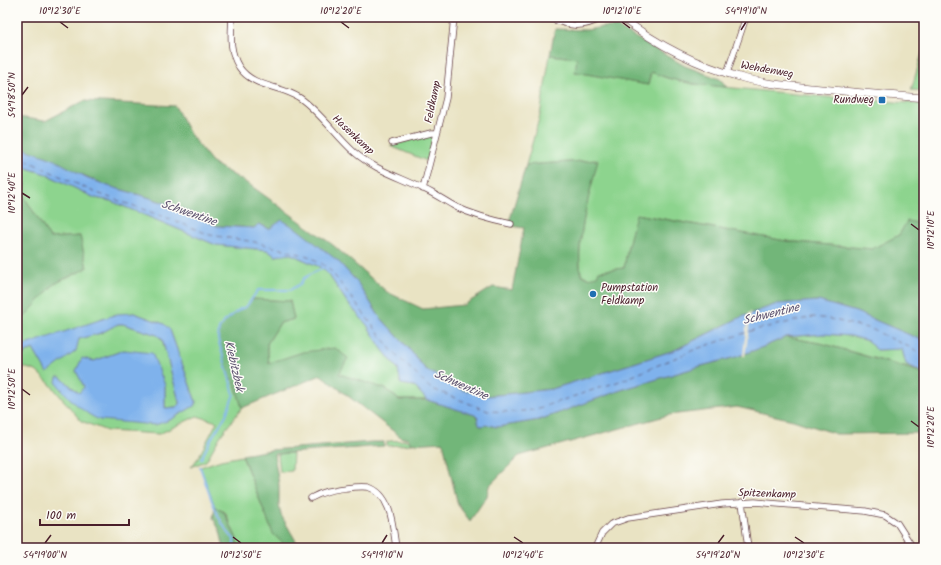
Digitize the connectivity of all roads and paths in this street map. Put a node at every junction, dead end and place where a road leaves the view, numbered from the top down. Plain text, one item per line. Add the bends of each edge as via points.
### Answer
1 (232, 17) edge
2 (454, 17) edge
3 (547, 17) edge
4 (604, 17) edge
5 (621, 17) edge
6 (746, 17) edge
7 (727, 73) junction
8 (924, 98) edge
9 (437, 133) junction
10 (392, 143) dead end
11 (423, 189) junction
12 (511, 224) dead end
13 (311, 498) dead end
14 (742, 502) junction
15 (396, 548) edge
16 (595, 548) edge
17 (748, 548) edge
18 (913, 548) edge

1 - 11 street, Hasenkamp via 230,41 233,53 240,68 248,76 264,85 299,97 363,159 381,171
2 - 9 street, Feldkamp via 446,98
3 - 4 street via 576,26
5 - 7 main road, Wehdenweg via 689,59
6 - 7 street
7 - 8 main road, Wehdenweg via 788,86
9 - 10 street
9 - 11 street, Feldkamp
11 - 12 street, Hasenkamp via 472,213
13 - 15 street via 324,491 356,487 374,490 381,495 390,510
14 - 16 street, Spitzenkamp via 628,518 612,524 602,533
14 - 17 street
14 - 18 street, Spitzenkamp via 864,511 885,515 897,523

